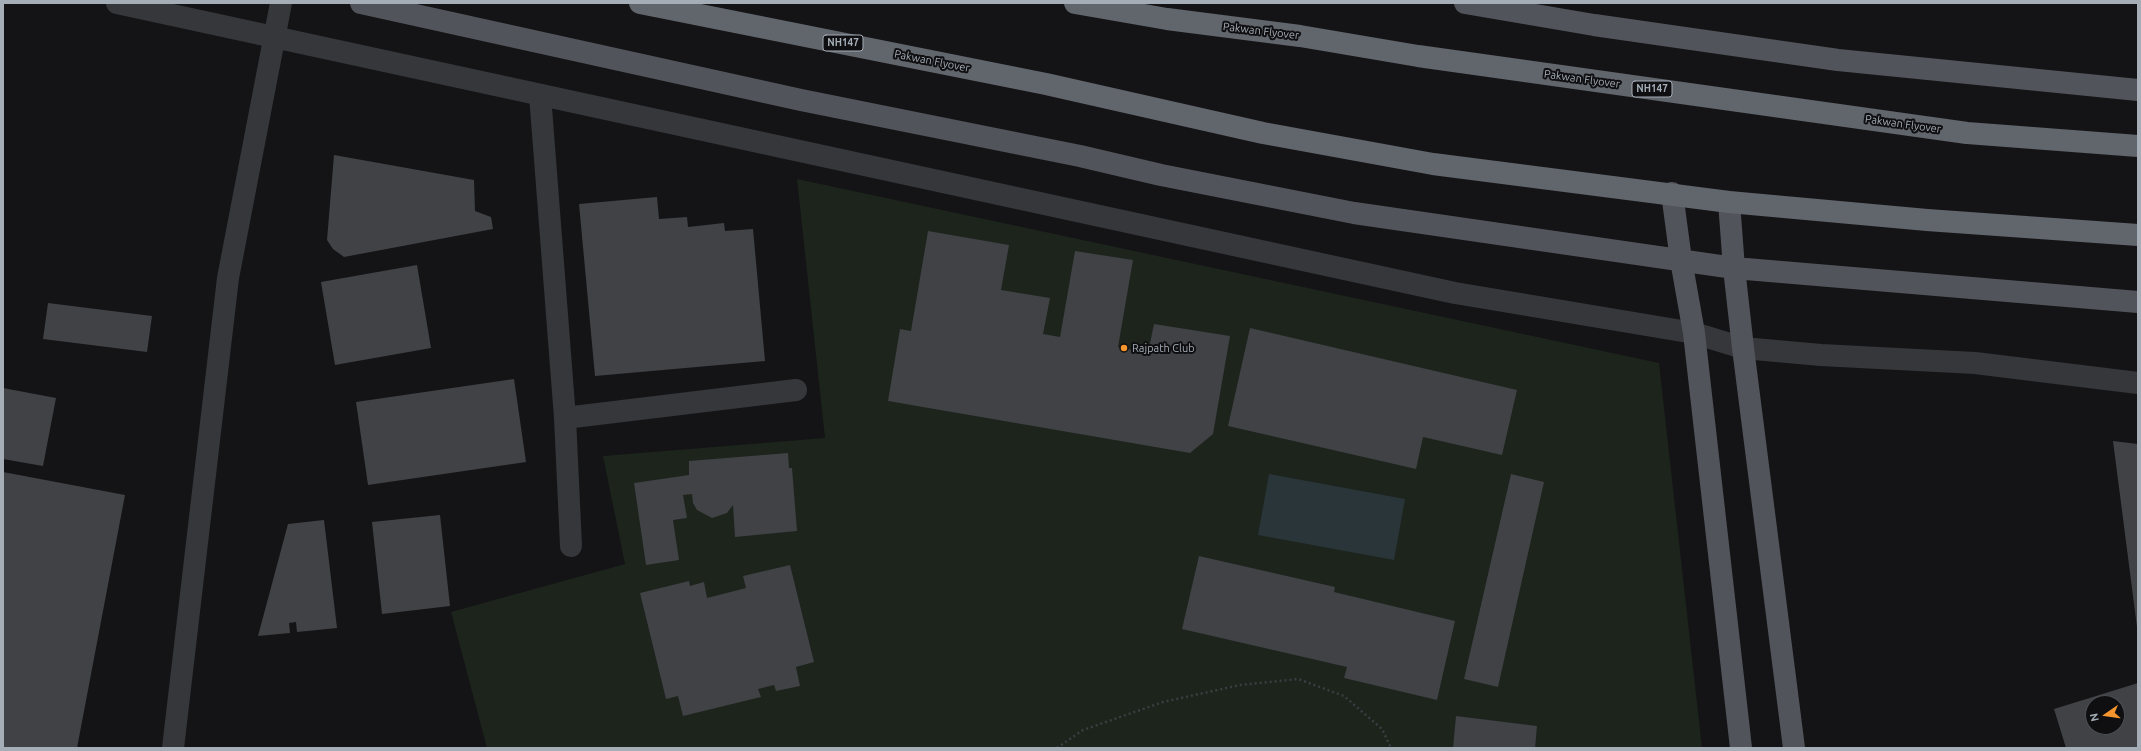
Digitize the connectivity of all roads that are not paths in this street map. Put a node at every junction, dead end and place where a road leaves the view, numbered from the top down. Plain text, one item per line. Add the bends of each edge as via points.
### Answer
1 (117, 3) edge
2 (281, 3) edge
3 (361, 3) edge
4 (640, 3) edge
5 (1075, 3) edge
6 (1465, 3) edge
7 (276, 37) junction
8 (2138, 90) edge
9 (540, 95) junction
10 (2138, 146) edge
11 (1672, 193) junction
12 (1729, 202) junction
13 (2138, 235) edge
14 (1681, 260) junction
15 (1734, 268) junction
16 (2138, 302) edge
17 (1694, 333) junction
18 (1743, 348) junction
19 (2138, 383) edge
20 (796, 390) dead end
21 (565, 418) junction
22 (571, 546) dead end
23 (173, 748) edge
24 (1741, 748) edge
25 (1794, 748) edge

1 - 7 street
2 - 7 street
3 - 14 main road via 801,100 1354,213
4 - 11 highway, Pakwan Flyover / NH147 via 1046,84 1263,133 1433,164
5 - 10 highway, Pakwan Flyover / NH147 via 1418,56 1967,133
6 - 8 main road via 1594,25 1838,60
7 - 9 street
7 - 23 street via 228,278
9 - 17 street via 1455,293
9 - 21 street
11 - 12 highway, NH147
11 - 14 main road
12 - 13 highway, NH147 via 1927,220
12 - 15 main road
14 - 15 main road
14 - 17 main road
15 - 16 main road
15 - 18 main road
17 - 18 street
17 - 24 main road
18 - 19 street via 1975,363
18 - 25 main road
20 - 21 street
21 - 22 street

